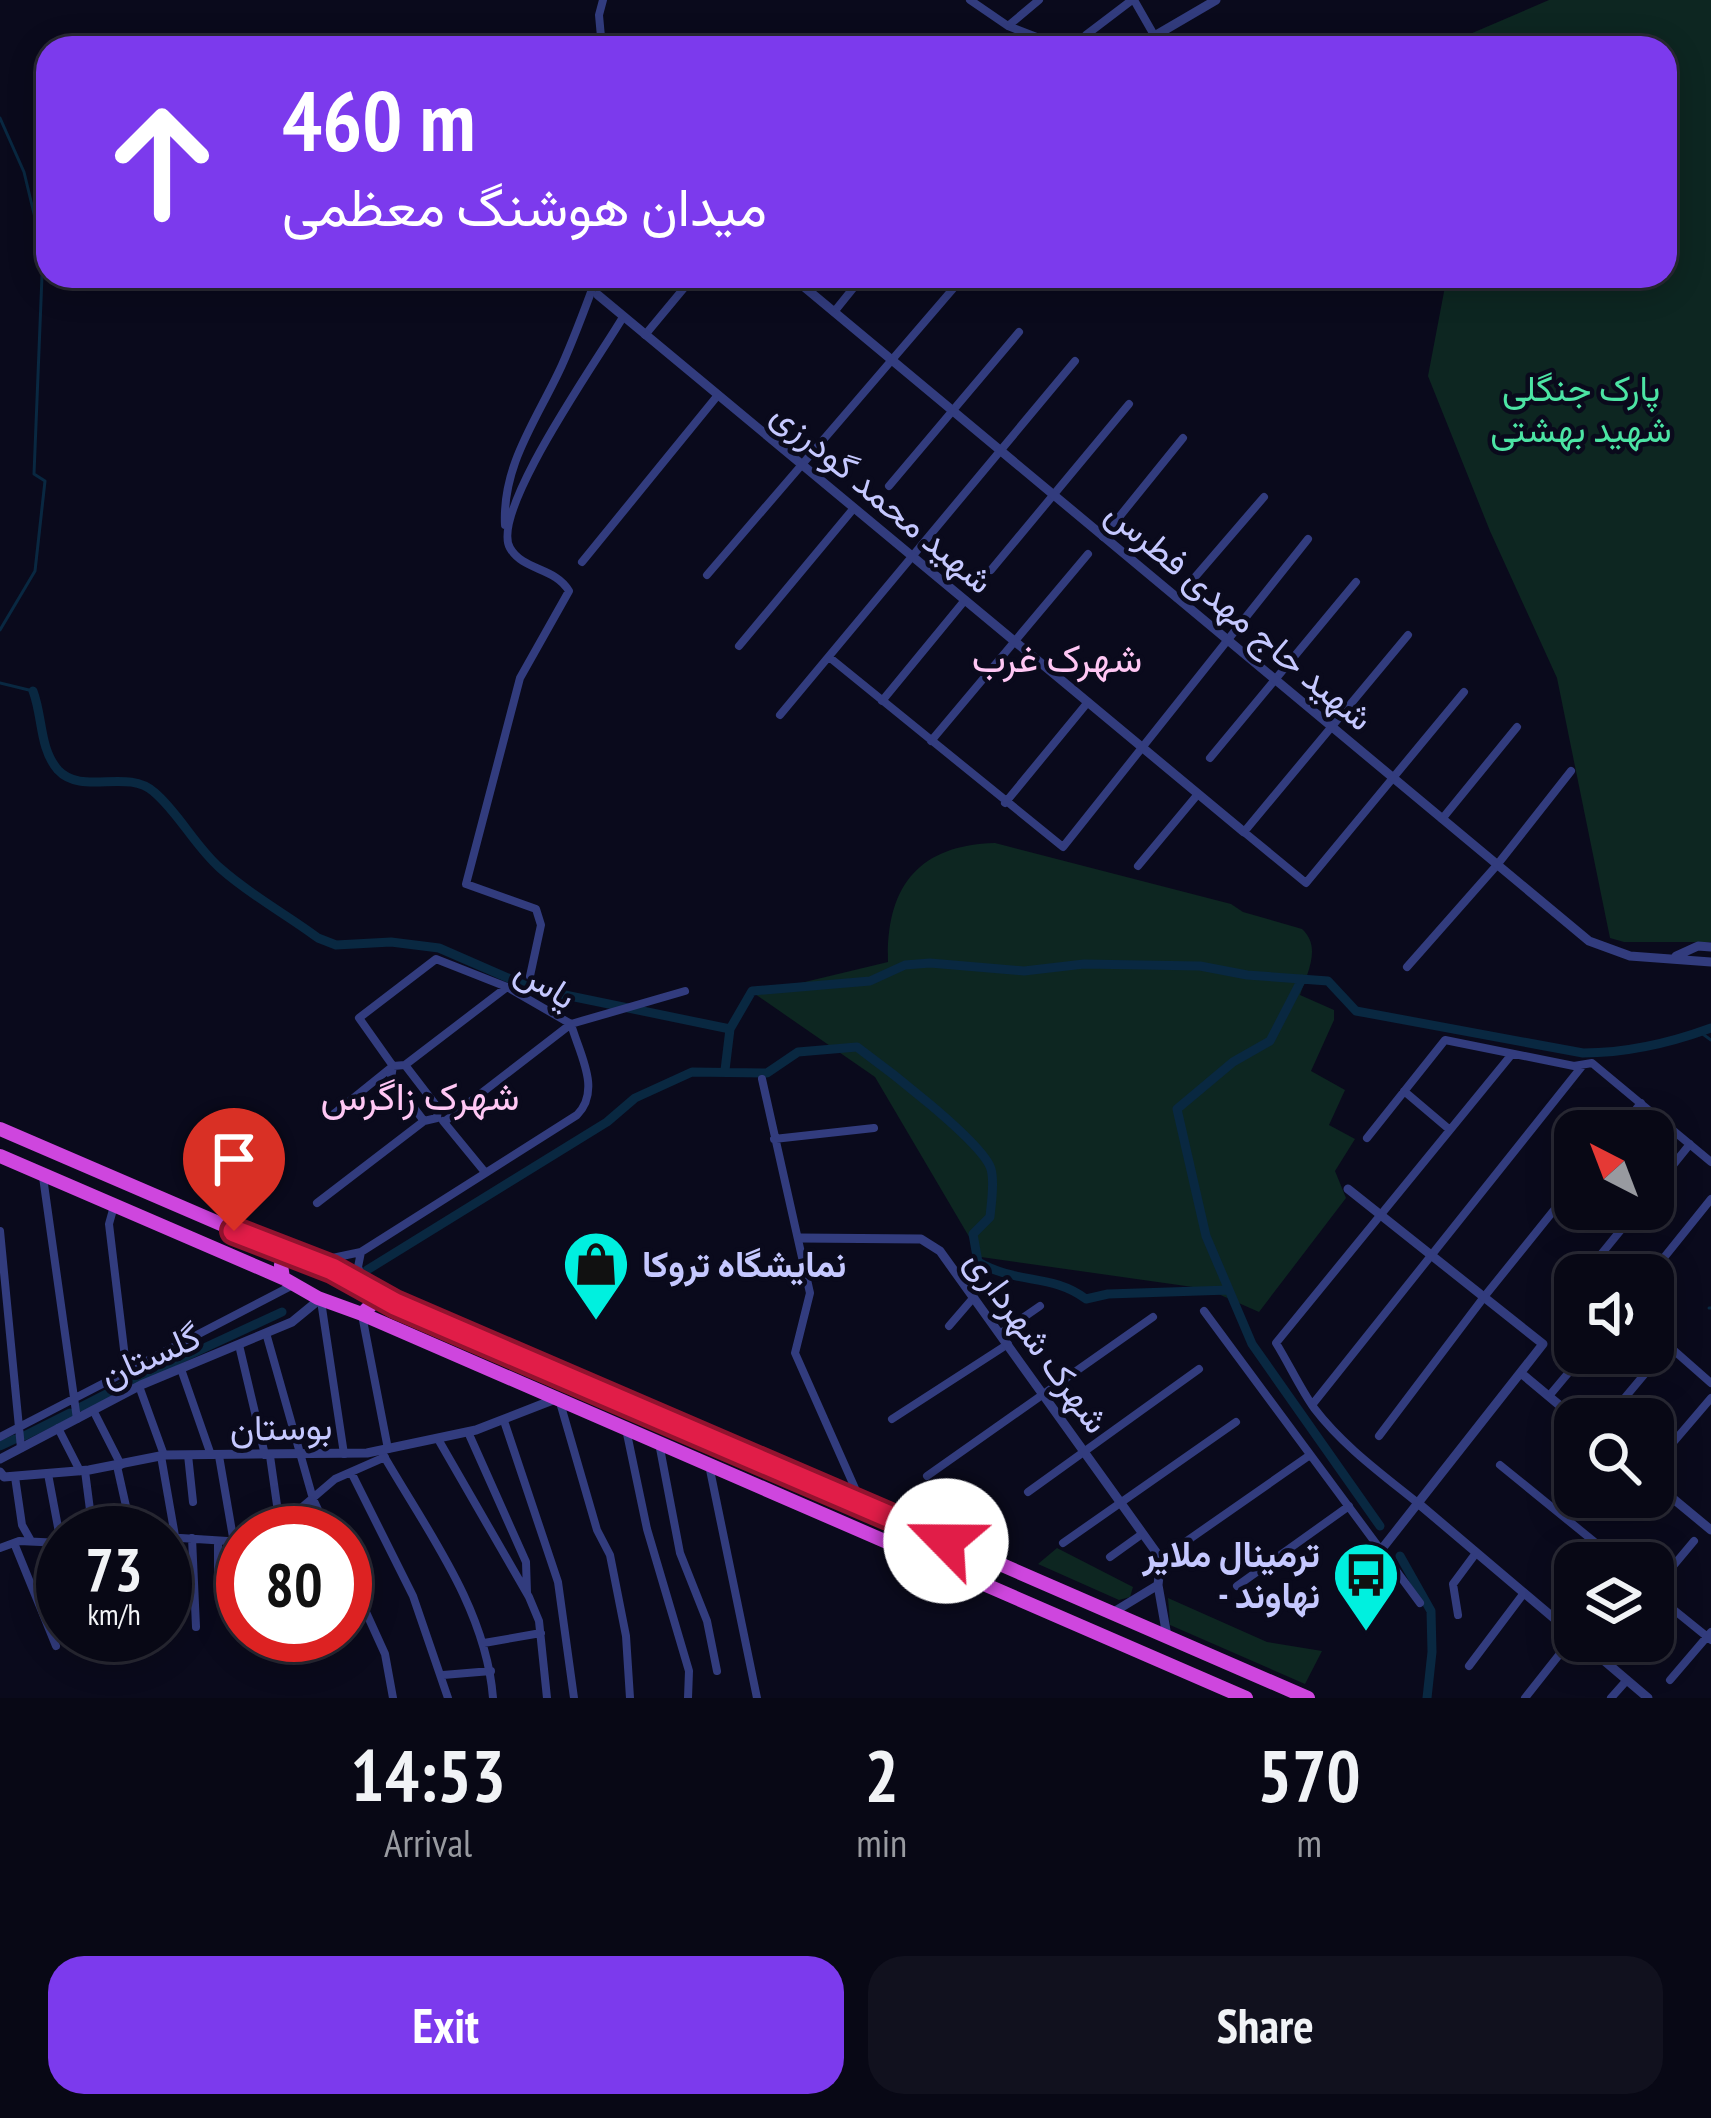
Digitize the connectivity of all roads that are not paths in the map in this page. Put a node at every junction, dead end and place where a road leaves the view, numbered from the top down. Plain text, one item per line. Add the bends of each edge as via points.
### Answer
1 (603, 0) edge
2 (970, 0) edge
3 (1039, 0) edge
4 (1133, 0) edge
5 (1216, 0) edge
6 (1008, 26) junction
7 (1086, 35) dead end
8 (1154, 35) joint
9 (601, 36) edge
10 (1034, 36) edge
11 (593, 288) edge
12 (684, 288) edge
13 (804, 288) edge
14 (854, 288) edge
15 (954, 288) edge
16 (598, 295) dead end
17 (834, 313) junction
18 (623, 316) junction
19 (1019, 332) dead end
20 (646, 335) junction
21 (1076, 361) dead end
22 (893, 362) junction
23 (718, 395) junction
24 (1129, 404) dead end
25 (952, 410) junction
26 (1183, 438) dead end
27 (1001, 452) junction
28 (802, 465) junction
29 (890, 486) dead end
30 (1054, 496) junction
31 (1264, 496) dead end
32 (854, 508) junction
33 (505, 526) junction
34 (1103, 537) junction
35 (1308, 539) dead end
36 (1088, 554) dead end
37 (912, 556) junction
38 (582, 562) dead end
39 (991, 570) dead end
40 (707, 575) dead end
41 (1356, 583) dead end
42 (1177, 598) junction
43 (965, 600) junction
44 (1408, 635) dead end
45 (1227, 640) junction
46 (1014, 641) junction
47 (739, 646) dead end
48 (829, 657) junction
49 (1276, 681) junction
50 (1465, 692) dead end
51 (882, 700) junction
52 (1088, 702) junction
53 (780, 715) dead end
54 (1332, 727) junction
55 (1517, 727) dead end
56 (931, 741) junction
57 (1142, 747) junction
58 (1210, 758) dead end
59 (1570, 771) dead end
60 (1393, 778) junction
61 (1198, 794) junction
62 (1005, 803) junction
63 (1442, 819) junction
64 (1244, 832) junction
65 (1497, 865) junction
66 (1138, 866) dead end
67 (1711, 947) edge
68 (1671, 958) junction
69 (1711, 962) edge
70 (1407, 967) dead end
71 (530, 976) dead end
72 (507, 987) junction
73 (685, 991) dead end
74 (571, 1024) junction
75 (1512, 1054) junction
76 (405, 1065) junction
77 (1583, 1065) junction
78 (393, 1066) junction
79 (762, 1079) dead end
80 (1404, 1091) junction
81 (1641, 1103) junction
82 (1635, 1110) edge
83 (331, 1116) dead end
84 (440, 1120) junction
85 (424, 1121) junction
86 (874, 1128) dead end
87 (0, 1129) edge
88 (1450, 1130) junction
89 (774, 1138) junction
90 (1367, 1138) dead end
91 (1690, 1144) junction
92 (0, 1156) edge
93 (1711, 1162) edge
94 (1674, 1164) edge
95 (484, 1171) junction
96 (42, 1175) junction
97 (1348, 1189) dead end
98 (1711, 1199) edge
99 (317, 1203) dead end
100 (114, 1206) junction
101 (1554, 1210) edge
102 (1380, 1214) junction
103 (1620, 1230) edge
104 (0, 1231) edge
105 (800, 1238) junction
106 (361, 1252) junction
107 (1601, 1254) edge
108 (1667, 1254) edge
109 (293, 1255) junction
110 (1432, 1255) junction
111 (312, 1262) junction
112 (289, 1281) junction
113 (369, 1289) junction
114 (974, 1297) junction
115 (1484, 1297) junction
116 (320, 1299) junction
117 (1040, 1306) dead end
118 (1204, 1312) dead end
119 (362, 1314) junction
120 (1153, 1317) dead end
121 (949, 1326) dead end
122 (266, 1333) junction
123 (1001, 1333) junction
124 (1008, 1344) junction
125 (239, 1345) junction
126 (1674, 1350) edge
127 (181, 1369) junction
128 (1199, 1369) dead end
129 (126, 1371) junction
130 (1521, 1373) junction
131 (1567, 1374) edge
132 (1645, 1374) edge
133 (1711, 1383) edge
134 (134, 1389) junction
135 (1046, 1396) junction
136 (1549, 1396) junction
137 (558, 1398) junction
138 (1625, 1398) edge
139 (1711, 1398) edge
140 (75, 1399) junction
141 (1554, 1400) edge
142 (1312, 1406) junction
143 (93, 1410) junction
144 (76, 1419) junction
145 (892, 1419) dead end
146 (504, 1421) junction
147 (1236, 1422) dead end
148 (626, 1427) junction
149 (58, 1428) junction
150 (19, 1430) junction
151 (468, 1432) junction
152 (1379, 1436) dead end
153 (0, 1437) edge
154 (438, 1439) junction
155 (1674, 1441) edge
156 (659, 1442) junction
157 (21, 1448) junction
158 (1083, 1451) junction
159 (384, 1452) junction
160 (299, 1454) junction
161 (344, 1454) junction
162 (188, 1455) junction
163 (215, 1455) junction
164 (1310, 1455) junction
165 (162, 1456) junction
166 (267, 1456) junction
167 (0, 1459) edge
168 (709, 1464) junction
169 (119, 1465) junction
170 (1500, 1466) dead end
171 (83, 1471) junction
172 (0, 1472) edge
173 (350, 1472) junction
174 (48, 1474) junction
175 (927, 1476) dead end
176 (15, 1477) junction
177 (1028, 1492) dead end
178 (313, 1499) junction
179 (1674, 1500) edge
180 (193, 1502) dead end
181 (1120, 1502) junction
182 (1418, 1504) junction
183 (863, 1505) junction
184 (54, 1506) edge
185 (89, 1506) edge
186 (127, 1506) edge
187 (167, 1506) edge
188 (228, 1506) edge
189 (272, 1506) edge
190 (301, 1506) edge
191 (316, 1506) edge
192 (1349, 1506) junction
193 (1711, 1530) edge
194 (1142, 1534) junction
195 (192, 1538) joint
196 (31, 1540) junction
197 (36, 1540) edge
198 (216, 1541) edge
199 (1694, 1541) dead end
200 (1595, 1542) edge
201 (14, 1543) junction
202 (1063, 1543) dead end
203 (0, 1548) edge
204 (1381, 1550) junction
205 (1476, 1553) junction
206 (1111, 1557) dead end
207 (1161, 1559) junction
208 (1674, 1565) edge
209 (1158, 1585) junction
210 (1237, 1586) dead end
211 (1524, 1593) junction
212 (527, 1594) junction
213 (36, 1597) edge
214 (1420, 1603) dead end
215 (1674, 1608) edge
216 (1112, 1613) junction
217 (1458, 1615) dead end
218 (1554, 1618) edge
219 (372, 1624) edge
220 (196, 1627) dead end
221 (541, 1633) junction
222 (1710, 1636) edge
223 (1167, 1637) junction
224 (484, 1643) junction
225 (1556, 1662) edge
226 (1606, 1662) edge
227 (1469, 1666) dead end
228 (491, 1671) junction
229 (717, 1671) dead end
230 (443, 1675) junction
231 (1627, 1680) junction
232 (1670, 1680) dead end
233 (393, 1698) edge
234 (448, 1698) edge
235 (493, 1698) edge
236 (548, 1698) edge
237 (574, 1698) edge
238 (630, 1698) edge
239 (688, 1698) edge
240 (758, 1698) edge
241 (1246, 1698) edge
242 (1309, 1698) edge
243 (1525, 1698) edge
244 (1611, 1698) edge
245 (1648, 1698) edge

1 - 9 street
2 - 6 street
3 - 6 street
4 - 7 street
4 - 8 street
5 - 8 street
6 - 10 street
11 - 33 street via 511,468
12 - 20 street
13 - 17 street, شهید حاج مهدی فطرس
14 - 17 street
15 - 22 street
16 - 18 street, شهید محمد گودرزی
17 - 22 street, شهید حاج مهدی فطرس
18 - 20 street, شهید محمد گودرزی
18 - 33 street via 550,428
19 - 25 street
20 - 23 street, شهید محمد گودرزی
21 - 27 street
22 - 25 street, شهید حاج مهدی فطرس
22 - 28 street
23 - 28 street, شهید محمد گودرزی
23 - 38 street
24 - 30 street
25 - 27 street, شهید حاج مهدی فطرس
25 - 29 street
26 - 34 street
27 - 30 street, شهید حاج مهدی فطرس
27 - 37 street
28 - 32 street, شهید محمد گودرزی
28 - 40 street
30 - 34 street, شهید حاج مهدی فطرس
30 - 39 street
31 - 42 street
32 - 37 street, شهید محمد گودرزی
32 - 47 street
33 - 71 street via 520,560 561,577 569,591 520,678 466,884 536,908 541,925
34 - 42 street, شهید حاج مهدی فطرس
35 - 45 street
36 - 46 street
37 - 43 street, شهید محمد گودرزی
37 - 48 street
41 - 49 street
42 - 45 street, شهید حاج مهدی فطرس
43 - 46 street, شهید محمد گودرزی
43 - 51 street
44 - 54 street
45 - 49 street, شهید حاج مهدی فطرس
45 - 57 street
46 - 52 street, شهید محمد گودرزی
46 - 56 street
48 - 51 street
48 - 53 street
49 - 54 street, شهید حاج مهدی فطرس
49 - 58 street
50 - 60 street
51 - 56 street
52 - 57 street, شهید محمد گودرزی
52 - 62 street
54 - 60 street, شهید حاج مهدی فطرس
54 - 64 street
55 - 63 street
56 - 62 street
57 - 61 street, شهید محمد گودرزی
57 - 62 street via 1063,847
59 - 65 street
60 - 63 street, شهید حاج مهدی فطرس
60 - 64 street via 1306,883
61 - 64 street, شهید محمد گودرزی
61 - 66 street
63 - 65 street, شهید حاج مهدی فطرس
65 - 68 street, شهید حاج مهدی فطرس via 1601,947
65 - 70 street
67 - 68 street
68 - 69 street, شهید حاج مهدی فطرس
72 - 74 street, یاس
72 - 76 street
72 - 78 street, یاس via 436,959 359,1018
73 - 74 street
74 - 84 street
74 - 95 street, یاس via 591,1087 584,1109
75 - 77 street
75 - 80 street via 1445,1040
75 - 88 street
76 - 78 street
76 - 84 street
77 - 81 street via 1592,1063
77 - 110 street
78 - 83 street
78 - 85 street via 391,1078
79 - 89 street
80 - 88 street
80 - 90 street
81 - 82 street
81 - 91 street
84 - 85 street
84 - 95 street
85 - 99 street
86 - 89 street
87 - 109 highway
88 - 102 street
89 - 105 street
91 - 93 street
91 - 94 street
92 - 96 highway
95 - 106 street, یاس
96 - 100 highway
96 - 140 street
97 - 102 street
98 - 108 street
100 - 112 highway
100 - 129 street via 109,1224
101 - 115 street
102 - 110 street
102 - 142 street via 1276,1343
103 - 107 street
104 - 150 street
105 - 114 street, شهرک شهرداری via 921,1239
105 - 183 street via 810,1293 795,1353
106 - 111 street
106 - 113 street via 358,1267
109 - 111 highway
109 - 112 highway via 281,1265
110 - 115 street
110 - 142 street
111 - 113 highway
112 - 116 highway
112 - 129 street, گلستان
113 - 119 highway via 373,1303
113 - 183 highway
114 - 121 street
114 - 123 street, شهرک شهرداری
115 - 130 street via 1544,1344
115 - 152 street
116 - 119 highway
116 - 122 street, گلستان
116 - 161 street
117 - 123 street
118 - 164 street
119 - 137 highway
119 - 159 street
120 - 135 street
122 - 125 street, گلستان
122 - 160 street
123 - 124 street, شهرک شهرداری
124 - 135 street, شهرک شهرداری
124 - 145 street
125 - 127 street, گلستان
125 - 166 street
126 - 133 street
127 - 134 street, گلستان
127 - 163 street
128 - 158 street
129 - 134 street
129 - 140 street, گلستان
130 - 136 street
130 - 182 street
131 - 136 street
132 - 138 street
134 - 143 street, گلستان
134 - 165 street
135 - 158 street, شهرک شهرداری
135 - 175 street
136 - 141 street
137 - 146 street, بوستان
137 - 148 highway
137 - 238 street via 610,1555
139 - 155 street
140 - 144 street
140 - 150 street, گلستان
142 - 182 street
143 - 144 street, گلستان
143 - 169 street
144 - 149 street, گلستان
146 - 151 street, بوستان
146 - 237 street via 558,1582
147 - 181 street
148 - 156 highway
148 - 239 street via 646,1529 689,1671
149 - 157 street, گلستان
149 - 171 street
150 - 153 street, گلستان
150 - 157 street
151 - 154 street, بوستان
151 - 212 street via 526,1562
154 - 159 street, بوستان
154 - 212 street
156 - 168 highway
156 - 229 street via 680,1553
157 - 167 street, گلستان
158 - 177 street
158 - 181 street, شهرک شهرداری
159 - 161 street, بوستان
159 - 173 street
159 - 224 street
160 - 161 street, بوستان
160 - 166 street, بوستان
160 - 178 street
162 - 163 street, بوستان
162 - 165 street, بوستان
162 - 180 street
163 - 166 street, بوستان
163 - 188 street
164 - 192 street
164 - 207 street
165 - 169 street, بوستان
165 - 187 street
166 - 189 street
168 - 240 street
168 - 241 highway
169 - 171 street, بوستان
169 - 186 street
170 - 200 street
171 - 174 street, بوستان
171 - 185 street
172 - 176 street, بوستان
173 - 178 street
173 - 230 street
174 - 176 street, بوستان
174 - 184 street
176 - 196 street
178 - 190 street
178 - 191 street
179 - 193 street
181 - 194 street, شهرک شهرداری
181 - 202 street
182 - 204 street
182 - 205 street
183 - 216 highway
192 - 204 street
192 - 210 street
194 - 206 street
194 - 207 street, شهرک شهرداری
195 - 198 street
195 - 220 street
196 - 197 street
196 - 201 street
199 - 208 street
201 - 203 street
201 - 213 street
204 - 214 street
205 - 211 street
205 - 217 street via 1453,1584
207 - 209 street
209 - 216 street
209 - 223 street
211 - 218 street
211 - 227 street
212 - 221 street
215 - 222 street
216 - 223 highway
219 - 233 street
221 - 224 street
221 - 236 street
222 - 232 street
223 - 242 highway
224 - 228 street
225 - 243 street
226 - 231 street
228 - 230 street
228 - 235 street
230 - 234 street
231 - 244 street
231 - 245 street

